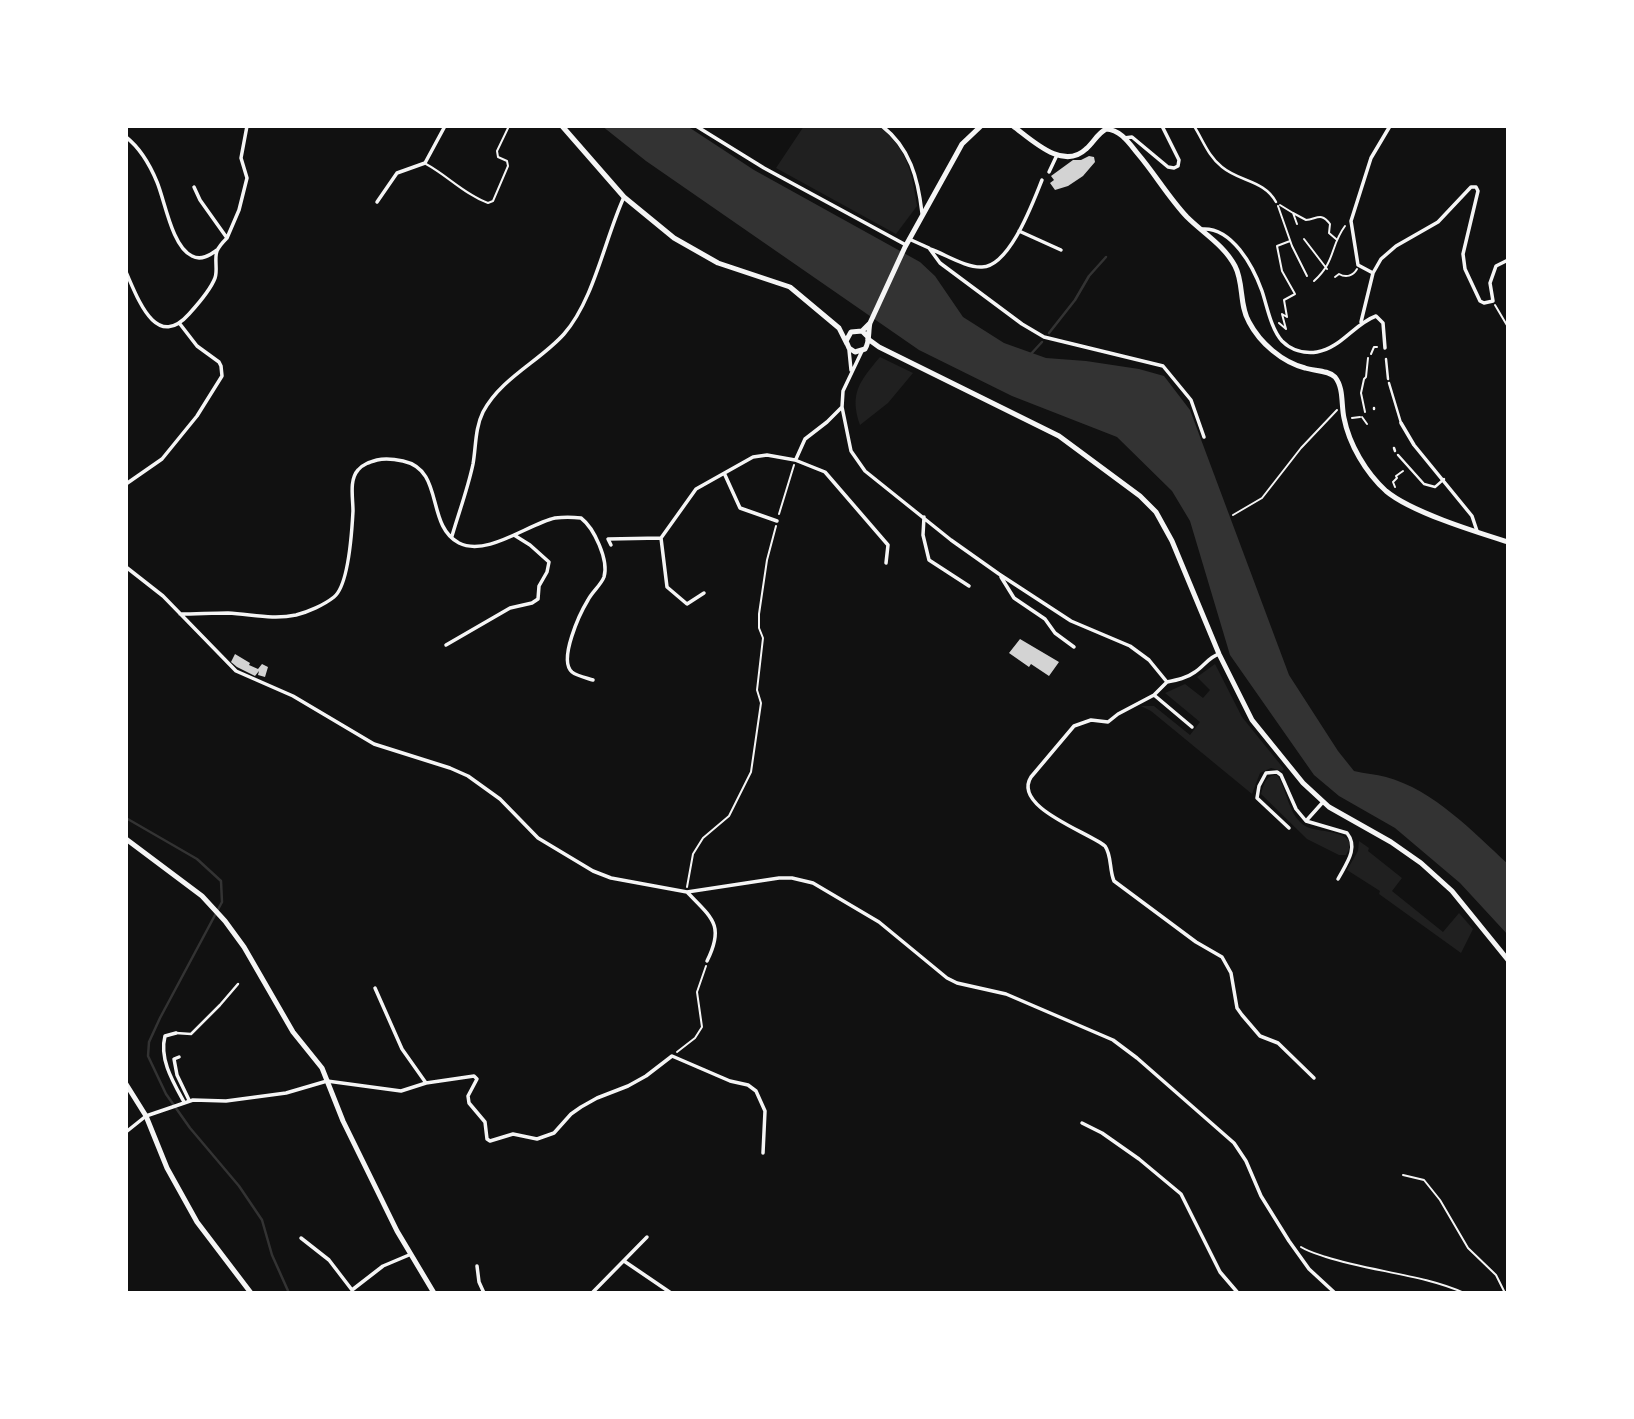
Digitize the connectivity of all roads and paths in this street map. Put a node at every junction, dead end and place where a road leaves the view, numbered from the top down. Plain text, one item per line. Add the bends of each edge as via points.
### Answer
1 (247, 126) edge
2 (445, 126) edge
3 (509, 126) edge
4 (562, 126) edge
5 (696, 126) edge
6 (882, 126) edge
7 (981, 126) edge
8 (1013, 126) edge
9 (1162, 126) edge
10 (1194, 126) edge
11 (1390, 126) edge
12 (1106, 127) edge
13 (126, 136) edge
14 (1124, 138) junction
15 (1057, 155) junction
16 (425, 163) junction
17 (1049, 172) dead end
18 (1042, 180) dead end
19 (194, 187) dead end
20 (625, 197) junction
21 (377, 202) dead end
22 (1276, 202) junction
23 (1293, 214) junction
24 (922, 215) junction
25 (1351, 221) junction
26 (1297, 224) dead end
27 (1200, 230) junction
28 (1019, 231) junction
29 (227, 238) junction
30 (1304, 239) dead end
31 (1337, 240) junction
32 (1290, 241) junction
33 (907, 244) junction
34 (929, 248) junction
35 (217, 250) junction
36 (1061, 250) dead end
37 (1508, 260) edge
38 (1358, 265) junction
39 (1326, 269) junction
40 (126, 272) edge
41 (1373, 273) junction
42 (1307, 276) dead end
43 (1335, 277) dead end
44 (1314, 281) dead end
45 (1493, 301) junction
46 (1270, 315) junction
47 (1361, 323) junction
48 (180, 324) junction
49 (1508, 327) edge
50 (839, 328) junction
51 (864, 334) junction
52 (848, 346) junction
53 (878, 346) junction
54 (1385, 348) junction
55 (864, 350) junction
56 (1371, 354) dead end
57 (1368, 358) dead end
58 (851, 370) junction
59 (1341, 394) junction
60 (842, 407) junction
61 (1365, 412) dead end
62 (1344, 418) junction
63 (1401, 423) joint
64 (1367, 424) dead end
65 (1204, 437) dead end
66 (1396, 451) dead end
67 (795, 460) junction
68 (1401, 472) dead end
69 (725, 475) junction
70 (1444, 479) junction
71 (126, 484) edge
72 (1390, 493) junction
73 (1233, 515) dead end
74 (924, 517) junction
75 (777, 521) junction
76 (1478, 533) junction
77 (514, 535) junction
78 (452, 536) junction
79 (661, 538) junction
80 (1508, 542) edge
81 (611, 545) dead end
82 (886, 563) dead end
83 (126, 568) edge
84 (999, 574) junction
85 (969, 586) dead end
86 (704, 593) dead end
87 (180, 614) junction
88 (446, 645) dead end
89 (1074, 647) dead end
90 (1219, 654) junction
91 (593, 680) dead end
92 (1167, 682) junction
93 (1154, 695) junction
94 (1192, 727) dead end
95 (1323, 802) junction
96 (1306, 821) junction
97 (1289, 828) dead end
98 (126, 839) edge
99 (1338, 879) dead end
100 (687, 892) junction
101 (1508, 960) edge
102 (708, 961) joint
103 (238, 984) dead end
104 (375, 988) dead end
105 (176, 1033) joint
106 (671, 1056) junction
107 (179, 1057) dead end
108 (1314, 1077) dead end
109 (327, 1081) junction
110 (426, 1083) junction
111 (126, 1084) edge
112 (187, 1101) junction
113 (146, 1116) junction
114 (1082, 1123) dead end
115 (126, 1132) edge
116 (763, 1153) dead end
117 (1403, 1175) dead end
118 (647, 1237) dead end
119 (301, 1238) dead end
120 (1289, 1241) junction
121 (409, 1255) junction
122 (624, 1261) junction
123 (477, 1266) dead end
124 (251, 1293) edge
125 (434, 1293) edge
126 (484, 1293) edge
127 (592, 1293) edge
128 (671, 1293) edge
129 (1238, 1293) edge
130 (1335, 1293) edge
131 (1464, 1293) edge
132 (1505, 1293) edge

1 - 29 street via 241,158 247,178
2 - 16 street
3 - 16 lane via 497,154 508,166 493,201 470,195
4 - 20 main road
5 - 33 street
6 - 24 street via 896,137 910,159
7 - 24 main road via 962,144
8 - 15 main road
9 - 14 street via 1179,160 1174,168 1132,137
10 - 22 street via 1224,169 1264,187
11 - 25 street via 1371,158
12 - 14 main road
12 - 15 main road via 1080,153
13 - 35 street via 150,166 186,252 198,258
14 - 27 main road
15 - 17 street
16 - 21 street via 397,173
18 - 28 street
19 - 29 street
20 - 50 main road via 695,251 790,287
20 - 78 street via 594,278 565,333 507,384 481,415
22 - 23 path
22 - 32 path
23 - 26 path
23 - 31 path via 1306,220 1322,217
24 - 33 main road
25 - 31 path
25 - 38 street
27 - 46 street via 1213,229 1230,239 1247,261
27 - 59 main road via 1224,250 1237,269 1246,315 1260,337 1294,364 1330,373
28 - 34 street via 1003,256 987,266 973,266
28 - 36 street
29 - 35 street
30 - 39 path
31 - 39 path
32 - 42 path
32 - 46 path via 1277,246 1282,271 1294,294 1284,300 1286,329
33 - 34 street
33 - 51 main road
34 - 65 street via 940,263 1044,337 1163,366 1191,400
35 - 48 street via 216,278
37 - 45 street via 1496,266 1491,278
38 - 41 street
38 - 43 path via 1354,273
39 - 44 path
40 - 48 street via 157,325
41 - 45 street via 1396,246 1438,222 1476,187 1478,197 1463,261 1476,297 1484,303
41 - 47 street
45 - 49 path
46 - 47 street via 1281,340 1310,353 1341,341
47 - 54 street via 1380,318
48 - 71 street via 197,346 219,362 222,376 162,458
50 - 51 main road
50 - 52 main road
51 - 52 main road via 849,334
51 - 53 main road
51 - 55 main road
52 - 55 main road via 855,352
52 - 58 street
53 - 55 main road
53 - 90 main road via 1059,436 1140,496 1156,512 1172,541
54 - 56 path via 1374,347
54 - 63 street
55 - 58 street
57 - 61 path via 1361,393
58 - 60 street
59 - 62 main road
59 - 73 path via 1336,412 1262,498
60 - 67 street via 805,439
60 - 74 street via 851,451 865,471
62 - 64 path via 1361,417
62 - 72 main road via 1366,468
63 - 70 street
66 - 70 street via 1424,484 1435,487
67 - 69 street via 753,457
67 - 75 path
67 - 82 street via 825,472 861,512 888,545
68 - 72 path
69 - 75 street via 740,508
69 - 79 street via 696,489
70 - 76 street via 1472,516
72 - 76 main road
74 - 84 street
74 - 85 street via 929,560
75 - 100 path via 759,614 763,638 757,690 761,703 751,772 730,816 703,838 693,854
76 - 80 main road
77 - 78 street via 478,546 457,542
77 - 88 street via 549,562 538,599 510,608
77 - 91 street via 552,519 581,517 591,525 604,577 588,600 567,656 572,672
78 - 87 street via 438,517 434,491 418,467 407,461 379,459 365,464 354,477 347,561 335,597 312,609 274,618
79 - 81 street via 608,539
79 - 86 street via 667,587 687,604
83 - 87 street
84 - 89 street via 1014,598
84 - 92 street via 1071,621 1130,646
87 - 100 street via 236,671 279,689 374,744 468,776 500,799 538,838 593,872
90 - 92 street via 1196,672
90 - 95 main road via 1252,720
92 - 93 street
93 - 94 street
93 - 108 street via 1108,722 1091,720 1074,726 1026,784 1027,792 1048,814 1105,846 1114,881 1222,957 1242,1015 1260,1036 1278,1043
95 - 96 street
95 - 101 main road via 1421,863 1452,891
96 - 97 street via 1281,775 1266,774 1257,798
96 - 99 street via 1351,838 1353,848
98 - 109 main road via 225,921
100 - 102 street via 717,932
100 - 120 street via 779,878 813,883 879,922 957,983 1006,994 1113,1040 1234,1143
102 - 106 path via 697,992 702,1027
103 - 105 street via 191,1034
104 - 110 street via 402,1049
105 - 112 street via 165,1036 164,1058
106 - 110 street via 637,1081 597,1097 571,1114 554,1133 537,1139 513,1134 487,1139 485,1122 469,1103 474,1076
106 - 116 street via 756,1091 765,1111
107 - 112 street via 174,1059
109 - 110 street via 401,1091
109 - 112 street via 269,1095
109 - 121 main road
111 - 113 main road
112 - 113 street
113 - 115 street
113 - 124 main road via 167,1168 197,1222
114 - 129 street via 1139,1159 1181,1194 1220,1272
117 - 132 path via 1424,1180 1468,1248 1496,1275
118 - 122 street
119 - 121 street via 329,1260 352,1290 383,1266
120 - 130 street via 1309,1269
120 - 131 path via 1313,1254
121 - 125 main road
122 - 127 street
122 - 128 street
123 - 126 street

